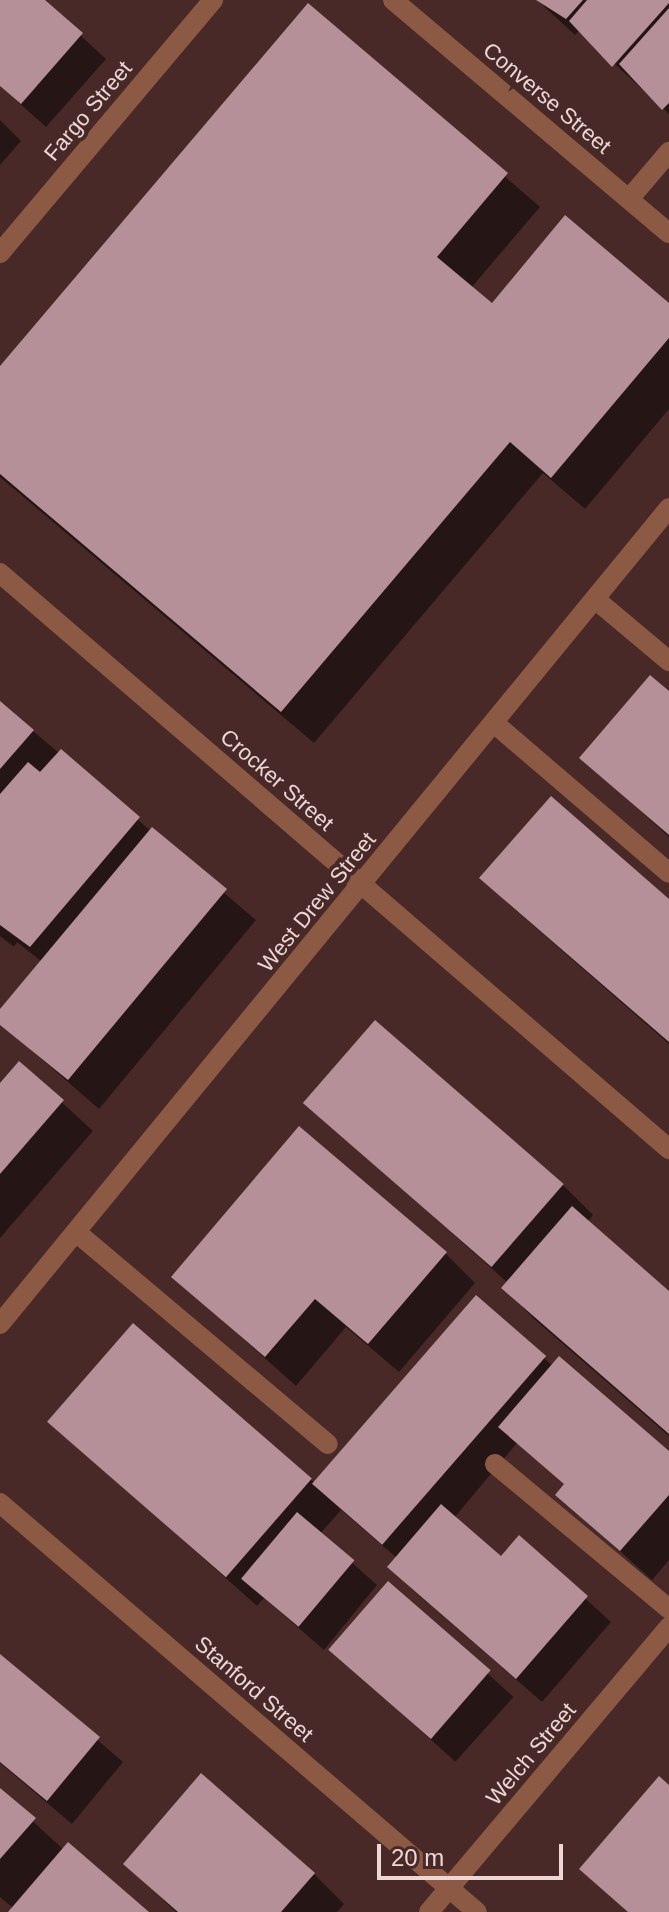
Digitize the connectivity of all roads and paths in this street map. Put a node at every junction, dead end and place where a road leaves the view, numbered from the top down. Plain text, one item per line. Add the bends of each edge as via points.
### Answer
1 (213, 0) edge
2 (393, 0) edge
3 (669, 152) edge
4 (629, 199) junction
5 (669, 233) edge
6 (0, 253) edge
7 (669, 508) edge
8 (0, 573) edge
9 (595, 599) junction
10 (669, 661) edge
11 (494, 723) junction
12 (669, 873) edge
13 (362, 885) junction
14 (669, 1149) edge
15 (76, 1232) junction
16 (0, 1324) edge
17 (328, 1444) dead end
18 (495, 1464) dead end
19 (0, 1503) edge
20 (669, 1609) edge
21 (669, 1627) edge
22 (449, 1888) junction
23 (429, 1912) edge
24 (477, 1912) edge

1 - 6 street, Fargo Street
2 - 4 street, Converse Street
3 - 4 street
4 - 5 street, Converse Street
7 - 9 street, West Drew Street
8 - 13 street, Crocker Street
9 - 10 street
9 - 11 street, West Drew Street
11 - 12 street
11 - 13 street, West Drew Street
13 - 14 street, Crocker Street
13 - 15 street, West Drew Street
15 - 16 street, West Drew Street
15 - 17 street
18 - 20 street
19 - 22 street, Stanford Street
21 - 22 street, Welch Street
22 - 23 street, Welch Street
22 - 24 street, Stanford Street

